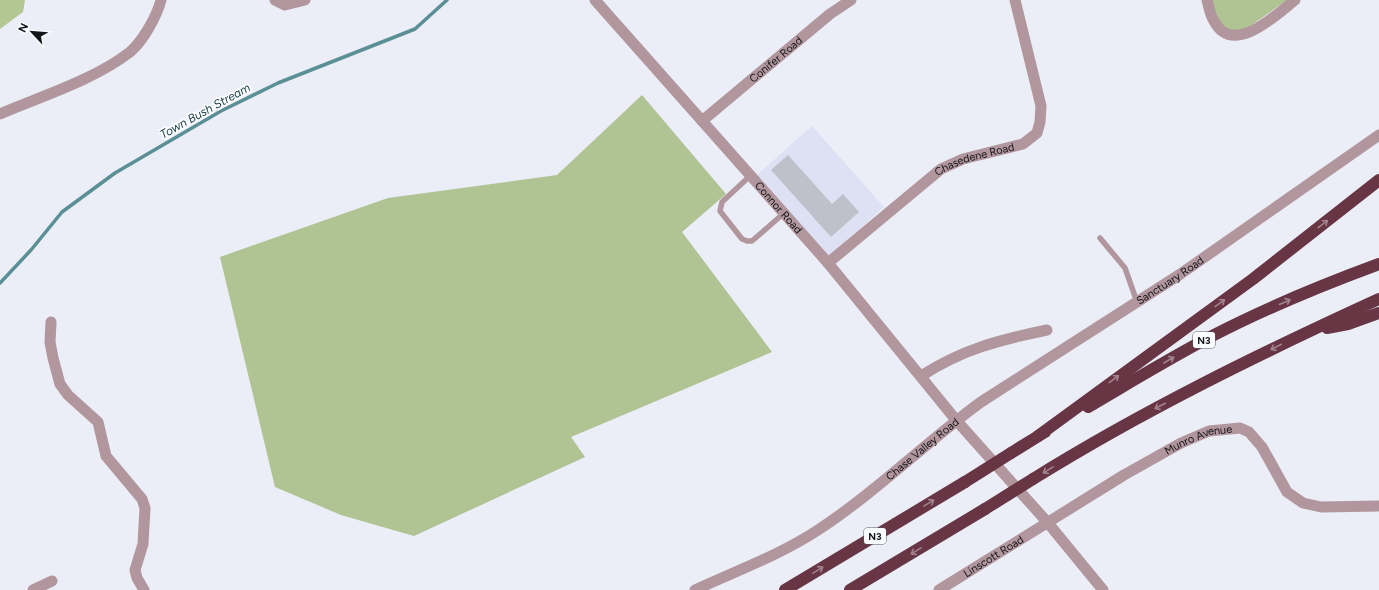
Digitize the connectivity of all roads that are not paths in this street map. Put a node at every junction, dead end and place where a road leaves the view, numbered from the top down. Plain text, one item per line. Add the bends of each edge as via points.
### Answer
1 (161, 0) edge
2 (275, 0) edge
3 (304, 0) edge
4 (595, 0) edge
5 (851, 0) edge
6 (1016, 0) edge
7 (1207, 0) edge
8 (1295, 0) edge
9 (0, 114) edge
10 (702, 121) junction
11 (1379, 135) edge
12 (750, 176) junction
13 (1379, 180) edge
14 (783, 214) junction
15 (1100, 238) dead end
16 (828, 263) junction
17 (1379, 264) edge
18 (1379, 299) edge
19 (1137, 302) junction
20 (1379, 313) edge
21 (51, 322) dead end
22 (1047, 330) dead end
23 (1311, 330) junction
24 (921, 376) junction
25 (956, 420) junction
26 (1038, 436) junction
27 (1379, 506) edge
28 (1048, 523) junction
29 (52, 581) dead end
30 (33, 590) edge
31 (144, 590) edge
32 (695, 590) edge
33 (784, 590) edge
34 (850, 590) edge
35 (939, 590) edge
36 (1103, 590) edge

1 - 9 street via 150,27 131,51 95,73
2 - 3 street via 285,5
4 - 10 street, Connor Road
5 - 10 street, Conifer Road via 830,14
6 - 16 street, Chasedene Road via 1042,106 1037,133 1023,144 963,159 941,169
7 - 8 street via 1218,27 1222,31 1238,36 1263,24
10 - 12 street, Connor Road
11 - 19 street, Sanctuary Road
12 - 14 street, Connor Road
12 - 14 lane via 722,202 720,207 720,211 742,239 752,241
26 -> 13 highway via 1253,279
14 - 16 street, Connor Road
15 - 19 lane via 1126,268
16 - 24 street, Connor Road
26 -> 17 highway, N3 via 1211,336 1314,289
18 - 23 highway
19 - 25 street, Sanctuary Road
20 - 23 highway via 1348,324
21 - 31 street via 50,342 56,376 60,384 68,395 98,422 106,456 142,499 145,508 143,544 135,570
22 - 24 street via 968,350
23 -> 34 highway, bridge via 1084,448
24 - 25 street, Connor Road
25 - 28 street, Chase Valley Road
25 - 32 street, Chase Valley Road via 890,477 817,530 761,560
33 -> 26 highway, N3, bridge
27 - 28 street, Munro Avenue via 1322,507 1303,503 1287,492 1254,436 1240,428 1230,428 1209,431 1181,443
28 - 35 street, Linscott Road
28 - 36 street, Chase Valley Road
29 - 30 street

